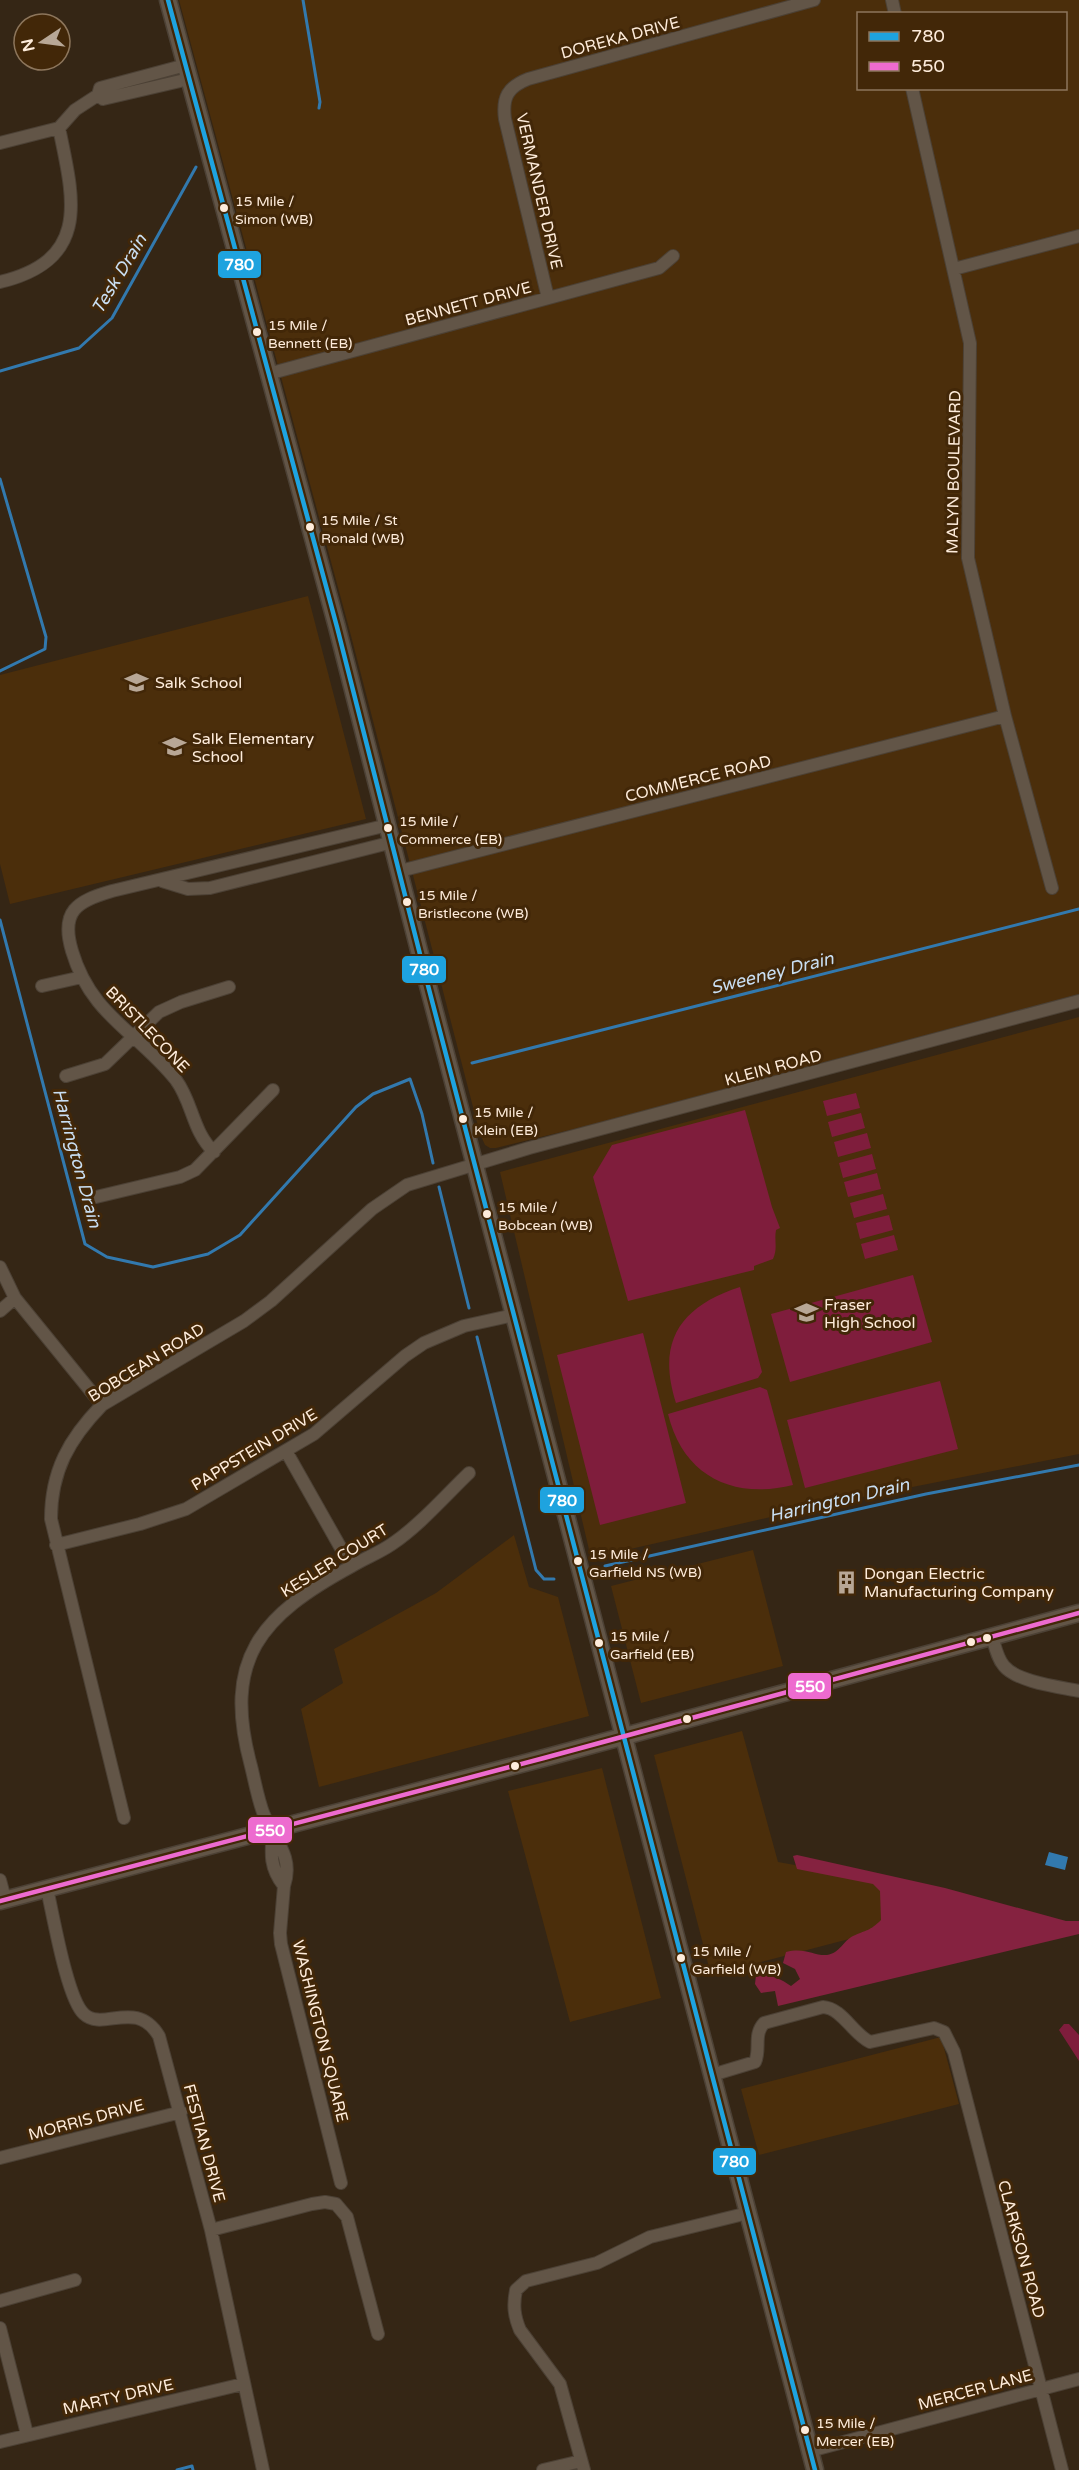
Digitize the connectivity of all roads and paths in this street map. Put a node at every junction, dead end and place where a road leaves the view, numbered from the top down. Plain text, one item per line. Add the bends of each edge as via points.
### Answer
1 (168, 0) edge
2 (814, 0) edge
3 (188, 72) junction
4 (912, 90) edge
5 (507, 91) joint
6 (58, 129) junction
7 (0, 143) edge
8 (1079, 236) edge
9 (672, 256) dead end
10 (954, 269) junction
11 (0, 282) edge
12 (549, 298) junction
13 (268, 374) junction
14 (1005, 716) junction
15 (388, 825) junction
16 (393, 842) junction
17 (400, 871) junction
18 (158, 880) junction
19 (1052, 888) dead end
20 (81, 977) junction
21 (42, 986) dead end
22 (230, 987) dead end
23 (1079, 1001) edge
24 (133, 1038) junction
25 (66, 1076) dead end
26 (273, 1090) dead end
27 (214, 1152) junction
28 (476, 1164) junction
29 (96, 1197) dead end
30 (0, 1267) edge
31 (15, 1298) junction
32 (0, 1311) edge
33 (514, 1315) junction
34 (102, 1405) junction
35 (285, 1451) junction
36 (469, 1473) dead end
37 (56, 1545) junction
38 (351, 1566) junction
39 (1079, 1613) edge
40 (992, 1636) junction
41 (1079, 1691) edge
42 (623, 1735) junction
43 (124, 1818) dead end
44 (273, 1829) junction
45 (0, 1880) edge
46 (47, 1889) junction
47 (2, 1900) edge
48 (712, 2075) junction
49 (181, 2112) junction
50 (0, 2158) edge
51 (341, 2183) dead end
52 (748, 2213) junction
53 (211, 2230) junction
54 (75, 2280) dead end
55 (0, 2301) edge
56 (0, 2328) edge
57 (378, 2334) dead end
58 (1079, 2379) edge
59 (243, 2384) junction
60 (1041, 2389) junction
61 (27, 2434) junction
62 (0, 2442) edge
63 (810, 2451) junction
64 (583, 2465) edge
65 (263, 2470) edge
66 (543, 2470) edge
67 (815, 2470) edge
68 (1062, 2470) edge

1 - 3 main road
2 - 5 street, DOREKA DRIVE via 528,79
3 - 6 street via 103,99 98,95 75,110
3 - 13 main road
4 - 10 street, MALYN BOULEVARD
5 - 12 street, VERMANDER DRIVE via 505,119
6 - 7 street
6 - 11 street via 71,188 67,232 46,262 33,271
8 - 10 street
9 - 12 street, BENNETT DRIVE via 659,268
10 - 14 street, MALYN BOULEVARD via 970,343 968,558
12 - 13 street, BENNETT DRIVE
13 - 15 main road
14 - 17 street, COMMERCE ROAD
14 - 19 street, MALYN BOULEVARD
15 - 16 main road
15 - 18 street, BRISTLECONE
16 - 17 main road
16 - 18 street via 210,888 188,889
17 - 28 main road
18 - 20 street, BRISTLECONE via 79,903 68,921 68,940
20 - 21 street
20 - 24 street, BRISTLECONE via 96,1001
22 - 24 street via 170,1006
23 - 28 street, KLEIN ROAD
24 - 25 street via 105,1064
24 - 27 street, BRISTLECONE via 178,1083 199,1134
26 - 27 street
27 - 29 street via 195,1170 180,1177
28 - 33 main road
28 - 34 street, BOBCEAN ROAD via 423,1178 387,1196 244,1321
30 - 31 street
31 - 32 street
31 - 34 street
33 - 35 street, PAPPSTEIN DRIVE via 464,1326 424,1343 333,1420
33 - 42 main road
34 - 37 street, BOBCEAN ROAD via 74,1435 55,1478 51,1513
35 - 37 street, PAPPSTEIN DRIVE via 169,1516
35 - 38 street
36 - 38 street, KESLER COURT via 408,1532 377,1554
37 - 43 street, BOBCEAN ROAD
38 - 44 street, KESLER COURT via 274,1620 252,1651 245,1669 240,1692 246,1748 264,1814
39 - 40 main road
40 - 41 street via 1000,1660 1011,1672
40 - 42 main road
42 - 44 main road
42 - 48 main road
44 - 46 main road
44 - 51 street, WASHINGTON SQUARE via 271,1854 275,1874 284,1886 281,1944
45 - 47 street
46 - 47 main road
46 - 49 street, FESTIAN DRIVE via 78,2007 87,2016 130,2016 154,2028
48 - 52 main road
48 - 60 street, CLARKSON ROAD via 755,2062 758,2032 764,2023 823,2007 831,2009 870,2042 940,2029 956,2058
49 - 50 street, MORRIS DRIVE
49 - 53 street, FESTIAN DRIVE
52 - 63 main road
52 - 64 street via 650,2237 597,2263 526,2281 516,2290 514,2310 520,2330 560,2384
53 - 57 street via 312,2204 336,2204 347,2217
53 - 59 street, FESTIAN DRIVE
54 - 55 street
56 - 61 street
58 - 60 street, MERCER LANE
59 - 61 street, MARTY DRIVE
59 - 65 street, FESTIAN DRIVE
60 - 63 street, MERCER LANE
60 - 68 street, CLARKSON ROAD
61 - 62 street, MARTY DRIVE
63 - 67 main road
64 - 66 street

